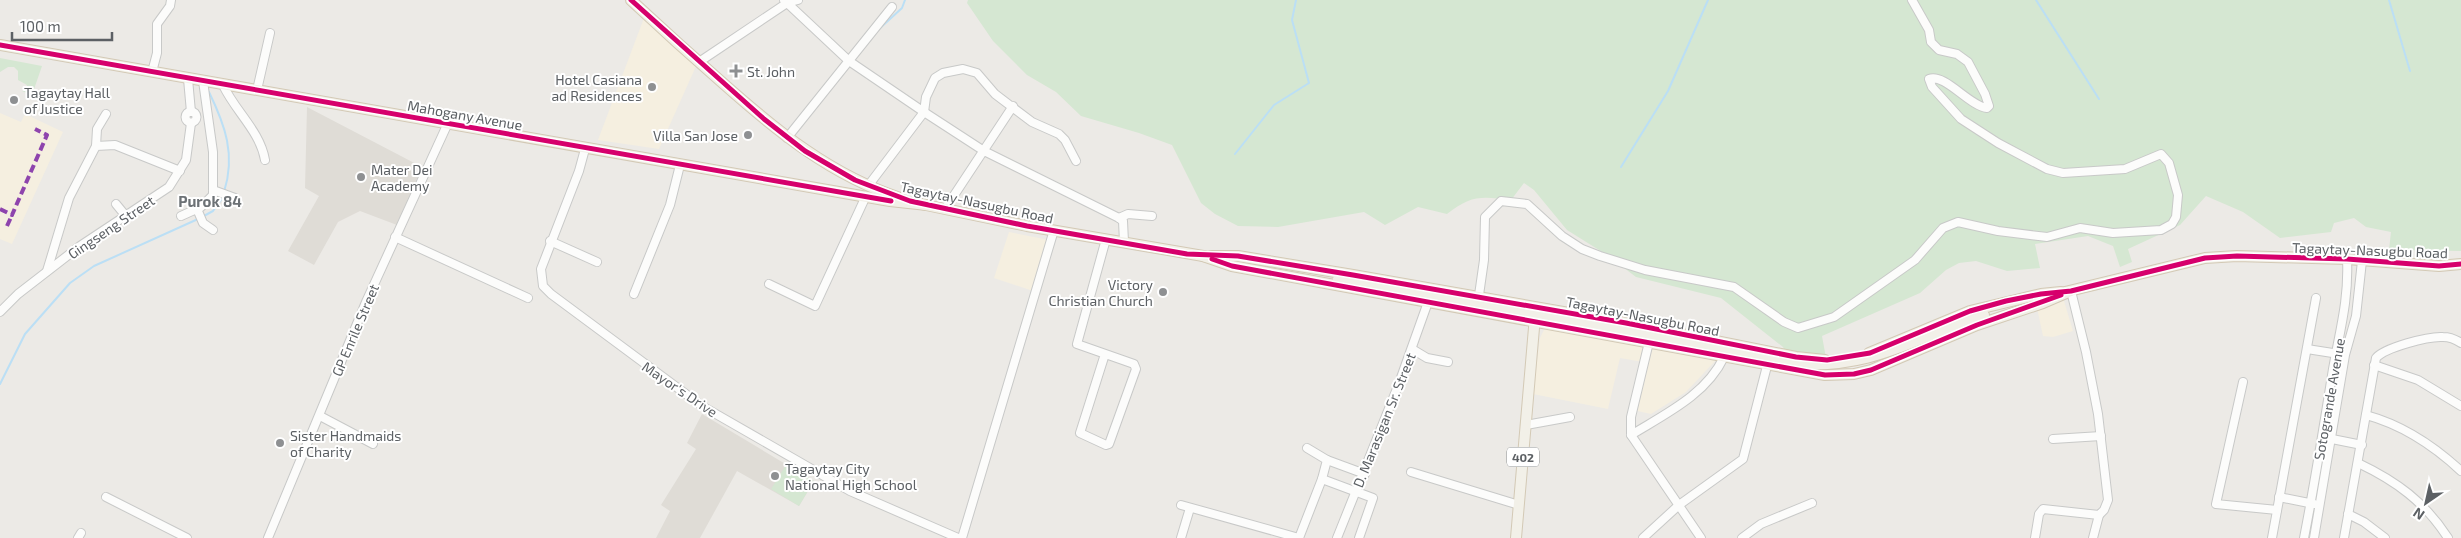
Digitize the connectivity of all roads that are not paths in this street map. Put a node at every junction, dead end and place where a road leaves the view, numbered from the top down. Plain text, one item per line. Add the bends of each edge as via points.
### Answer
1 (171, 0) edge
2 (798, 0) edge
3 (1912, 0) edge
4 (635, 1) edge
5 (785, 1) edge
6 (892, 6) dead end
7 (270, 33) dead end
8 (0, 45) edge
9 (849, 61) junction
10 (699, 62) junction
11 (152, 72) junction
12 (188, 79) junction
13 (203, 82) junction
14 (223, 85) junction
15 (257, 90) junction
16 (1013, 106) junction
17 (924, 112) junction
18 (106, 114) dead end
19 (448, 123) junction
20 (787, 138) junction
21 (96, 146) junction
22 (584, 149) junction
23 (984, 151) junction
24 (266, 160) dead end
25 (1076, 161) dead end
26 (680, 165) junction
27 (180, 171) junction
28 (855, 180) junction
29 (213, 190) junction
30 (867, 191) junction
31 (848, 193) junction
32 (235, 198) dead end
33 (116, 204) dead end
34 (927, 205) joint
35 (945, 209) junction
36 (200, 215) junction
37 (125, 216) junction
38 (181, 216) dead end
39 (1152, 216) dead end
40 (1119, 218) junction
41 (212, 230) dead end
42 (1054, 230) junction
43 (395, 237) junction
44 (1106, 239) junction
45 (550, 242) junction
46 (1124, 242) junction
47 (1203, 256) junction
48 (2347, 259) junction
49 (2362, 261) junction
50 (597, 262) dead end
51 (2461, 264) edge
52 (47, 271) junction
53 (770, 284) dead end
54 (2071, 291) junction
55 (634, 294) dead end
56 (528, 298) dead end
57 (1479, 298) junction
58 (2316, 298) dead end
59 (1428, 302) junction
60 (2346, 306) junction
61 (1535, 307) junction
62 (2357, 308) junction
63 (1476, 310) junction
64 (0, 312) edge
65 (1534, 321) junction
66 (2344, 322) junction
67 (2354, 324) junction
68 (1649, 342) junction
69 (2461, 343) edge
70 (1412, 349) junction
71 (2307, 349) junction
72 (2336, 353) junction
73 (1105, 354) junction
74 (2345, 355) junction
75 (1724, 357) junction
76 (1448, 362) dead end
77 (2374, 365) junction
78 (1767, 366) junction
79 (2243, 382) dead end
80 (2461, 406) edge
81 (2366, 415) junction
82 (320, 416) junction
83 (1570, 418) dead end
84 (1526, 425) junction
85 (1631, 435) junction
86 (2101, 436) junction
87 (2322, 437) junction
88 (2053, 439) dead end
89 (2331, 439) junction
90 (372, 444) dead end
91 (2362, 445) junction
92 (1307, 448) dead end
93 (1326, 460) junction
94 (2358, 463) junction
95 (2461, 471) edge
96 (1411, 472) dead end
97 (1365, 474) junction
98 (1322, 480) junction
99 (1355, 493) junction
100 (106, 497) dead end
101 (2279, 497) junction
102 (1812, 503) dead end
103 (2311, 503) junction
104 (2320, 504) junction
105 (1181, 505) dead end
106 (1519, 505) junction
107 (1678, 505) junction
108 (1190, 508) junction
109 (2277, 510) junction
110 (2348, 514) junction
111 (2099, 515) junction
112 (1260, 529) junction
113 (187, 538) edge
114 (268, 538) edge
115 (958, 538) edge
116 (962, 538) edge
117 (1181, 538) edge
118 (1257, 538) edge
119 (1299, 538) edge
120 (1337, 538) edge
121 (1359, 538) edge
122 (1516, 538) edge
123 (1643, 538) edge
124 (1701, 538) edge
125 (1742, 538) edge
126 (2036, 538) edge
127 (2093, 538) edge
128 (2272, 538) edge
129 (2304, 538) edge
130 (2314, 538) edge
131 (2344, 538) edge
132 (2385, 538) edge
133 (2448, 538) edge

1 - 11 street via 157,24 157,53
2 - 5 street
3 - 57 street via 1929,30 1931,42 1939,50 1963,58 1985,94 1987,108 1976,105 1948,84 1929,78 1932,87 1961,119 2047,169 2063,173 2125,169 2160,154 2169,164 2178,195 2172,224 2148,232 2114,233 2080,228 2046,237 1958,222 1943,228 1915,260 1834,317 1798,328 1734,287 1645,270 1582,249 1562,236 1527,204 1501,201 1484,217 1484,260
4 - 10 main road
5 - 9 street
5 - 10 street
6 - 9 street
7 - 15 street
8 - 11 main road, Mahogany Avenue
9 - 17 street
9 - 20 street
10 - 20 main road
11 - 12 main road, Mahogany Avenue
12 - 13 main road, Mahogany Avenue
12 - 27 street, Gingseng Street via 191,112 186,118 191,123 188,153
13 - 14 main road, Mahogany Avenue
13 - 29 street via 213,152
14 - 15 main road, Mahogany Avenue
14 - 24 street via 230,101 242,113 263,148
15 - 19 main road, Mahogany Avenue
16 - 17 street via 995,94 977,73 963,69 935,78 926,96
16 - 23 street
16 - 25 street via 1032,122 1059,134
17 - 23 street
17 - 30 street
18 - 21 street via 97,128
19 - 22 main road, Mahogany Avenue
19 - 43 street, GP Enrile Street
20 - 28 main road
21 - 27 street via 115,145
21 - 52 street via 70,198
22 - 26 main road, Mahogany Avenue
22 - 45 street, Mayor's Drive via 579,171
23 - 35 street
23 - 40 street
26 - 31 main road, Mahogany Avenue
26 - 55 street via 670,205
27 - 37 street, Gingseng Street via 163,192
28 - 30 main road
28 - 31 main road via 856,187
29 - 32 street
29 - 36 street
30 - 31 main road, Mahogany Avenue
30 - 34 main road, Mahogany Avenue
30 - 53 street via 815,306
33 - 37 street
34 - 35 main road, Tagaytay-Nasugbu Road
35 - 42 main road, Tagaytay-Nasugbu Road
36 - 38 street
36 - 41 street
37 - 52 street, Gingseng Street
39 - 40 street via 1128,214
40 - 46 street via 1123,221
42 - 44 main road, Tagaytay-Nasugbu Road
42 - 116 street
43 - 56 street
43 - 82 street, GP Enrile Street
44 - 46 main road, Tagaytay-Nasugbu Road
44 - 73 street via 1077,340 1080,346
45 - 50 street
45 - 115 street, Mayor's Drive via 541,269 543,286 651,370 702,406 829,480
46 - 47 main road, Tagaytay-Nasugbu Road
47 - 54 main road, Tagaytay-Nasugbu Road, bridge via 1800,364 1826,365 1866,360 1977,317
47 - 57 main road, Tagaytay-Nasugbu Road via 1238,256
47 - 59 main road, Tagaytay-Nasugbu Road via 1232,266
48 - 49 main road, Tagaytay-Nasugbu Road
48 - 54 main road, Tagaytay-Nasugbu Road via 2205,258
48 - 60 street, Sotogrande Avenue
49 - 51 main road, Tagaytay-Nasugbu Road via 2439,266
49 - 62 street, Sotogrande Avenue
52 - 64 street, Gingseng Street
54 - 61 main road, Tagaytay-Nasugbu Road via 1997,304 1952,318 1870,353 1826,360
54 - 78 main road, Tagaytay-Nasugbu Road via 2043,304 1976,325 1871,370 1825,375
54 - 86 street
57 - 61 main road, Tagaytay-Nasugbu Road
57 - 63 street
58 - 71 street
59 - 63 main road, Tagaytay-Nasugbu Road
59 - 70 street, D. Marasigan Sr. Street
60 - 62 street
60 - 66 street, Sotogrande Avenue
61 - 65 main road, 402
62 - 67 street, Sotogrande Avenue
63 - 65 main road, Tagaytay-Nasugbu Road
65 - 68 main road, Tagaytay-Nasugbu Road
65 - 84 main road, 402
66 - 67 street
66 - 72 street, Sotogrande Avenue
67 - 74 street, Sotogrande Avenue
68 - 75 main road, Tagaytay-Nasugbu Road
68 - 85 street via 1631,417
69 - 77 street via 2452,338 2433,338 2386,350
70 - 76 street via 1427,358
70 - 97 street, D. Marasigan Sr. Street
71 - 72 street
71 - 101 street
72 - 74 street
72 - 87 street, Sotogrande Avenue
73 - 73 street via 1134,364 1136,369 1106,446 1080,433
74 - 89 street, Sotogrande Avenue
75 - 78 main road, Tagaytay-Nasugbu Road
75 - 85 street via 1703,387
77 - 80 street via 2418,380
77 - 81 street
78 - 107 street via 1743,459
79 - 109 street via 2216,504
81 - 91 street
81 - 95 street via 2413,434
82 - 90 street
82 - 114 street, GP Enrile Street
83 - 84 street
84 - 106 main road, 402
85 - 107 street
86 - 88 street
86 - 111 street via 2108,500
87 - 89 street
87 - 103 street, Sotogrande Avenue
89 - 91 street
89 - 104 street, Sotogrande Avenue
91 - 94 street
92 - 93 street
93 - 97 street
93 - 98 street
94 - 110 street
94 - 133 street via 2390,479 2418,500
96 - 106 street
97 - 99 street, D. Marasigan Sr. Street
98 - 99 street
98 - 119 street
99 - 120 street, D. Marasigan Sr. Street
99 - 121 street via 1373,498
100 - 113 street
101 - 103 street
101 - 109 street
102 - 125 street via 1761,524
103 - 104 street
103 - 129 street, Sotogrande Avenue
104 - 130 street, Sotogrande Avenue
105 - 108 street
106 - 122 main road, 402
107 - 123 street
107 - 124 street
108 - 112 street
108 - 117 street
109 - 128 street
110 - 131 street
110 - 132 street
111 - 126 street via 2043,509
111 - 127 street
112 - 118 street
112 - 119 street

